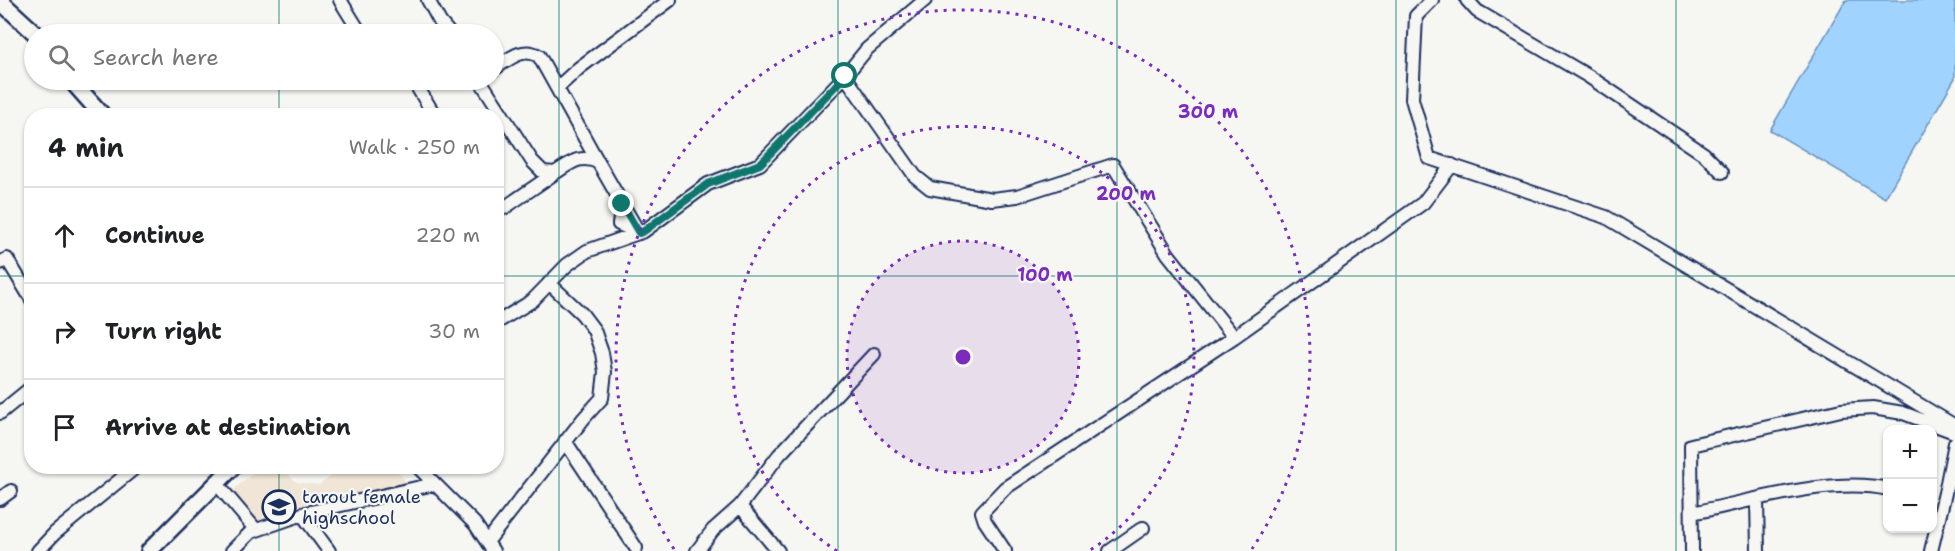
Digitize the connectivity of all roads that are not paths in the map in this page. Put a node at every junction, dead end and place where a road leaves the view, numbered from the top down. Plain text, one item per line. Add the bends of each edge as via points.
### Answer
1 (340, 0) edge
2 (428, 0) edge
3 (670, 0) edge
4 (925, 0) edge
5 (1432, 0) edge
6 (1467, 0) edge
7 (0, 1) edge
8 (25, 24) edge
9 (355, 24) edge
10 (442, 24) edge
11 (504, 63) edge
12 (845, 76) junction
13 (557, 88) junction
14 (80, 90) edge
15 (419, 90) edge
16 (486, 90) edge
17 (96, 108) edge
18 (430, 108) edge
19 (498, 108) edge
20 (504, 117) edge
21 (598, 162) junction
22 (1452, 165) junction
23 (1722, 172) dead end
24 (555, 173) junction
25 (504, 208) edge
26 (639, 233) junction
27 (0, 263) edge
28 (549, 283) junction
29 (24, 287) edge
30 (504, 318) edge
31 (1234, 337) junction
32 (874, 354) dead end
33 (24, 394) edge
34 (0, 413) edge
35 (1955, 426) edge
36 (1955, 433) edge
37 (565, 441) junction
38 (1955, 443) edge
39 (127, 474) edge
40 (226, 474) edge
41 (425, 474) edge
42 (217, 484) junction
43 (434, 484) junction
44 (1883, 488) edge
45 (11, 491) dead end
46 (0, 499) edge
47 (1756, 500) junction
48 (740, 506) junction
49 (1937, 509) edge
50 (1692, 513) junction
51 (302, 514) junction
52 (1143, 528) dead end
53 (256, 530) junction
54 (1933, 533) edge
55 (490, 547) edge
56 (636, 548) dead end
57 (38, 551) edge
58 (149, 551) edge
59 (232, 551) edge
60 (329, 551) edge
61 (697, 551) edge
62 (778, 551) edge
63 (1005, 551) edge
64 (1110, 551) edge
65 (1692, 551) edge
66 (1758, 551) edge
67 (1931, 551) edge

1 - 9 street
2 - 10 street
3 - 13 street
4 - 12 street via 867,49
5 - 22 street via 1416,16 1412,99 1429,158
6 - 23 street via 1704,154
7 - 8 main road
11 - 13 street via 522,52 532,52 539,56
12 - 26 street via 760,164 703,187
12 - 31 street via 915,176 930,188 992,199 1017,196 1113,165 1168,254
13 - 21 street
14 - 17 main road
15 - 18 street
16 - 19 street
20 - 24 street via 532,161 543,172
21 - 24 street via 576,160
21 - 26 street
22 - 31 street via 1423,202
22 - 35 street via 1606,217
24 - 25 street
26 - 28 street via 587,251
27 - 29 street via 7,259
28 - 30 street via 532,301
28 - 37 street via 594,330 605,372 602,398
31 - 63 street via 1005,488 982,512
32 - 48 street via 779,455
33 - 34 street
36 - 50 street via 1903,413 1873,408 1841,410 1691,444
37 - 55 street
37 - 56 street
38 - 49 street
39 - 57 street
40 - 42 main road
41 - 43 street
42 - 53 street
42 - 58 main road
43 - 51 street
43 - 55 street via 475,524
44 - 47 street via 1853,484
45 - 46 street
47 - 50 street
47 - 66 street
48 - 61 street
48 - 62 street
50 - 65 street
51 - 53 street
51 - 60 street
52 - 64 street
53 - 59 street
54 - 67 street

